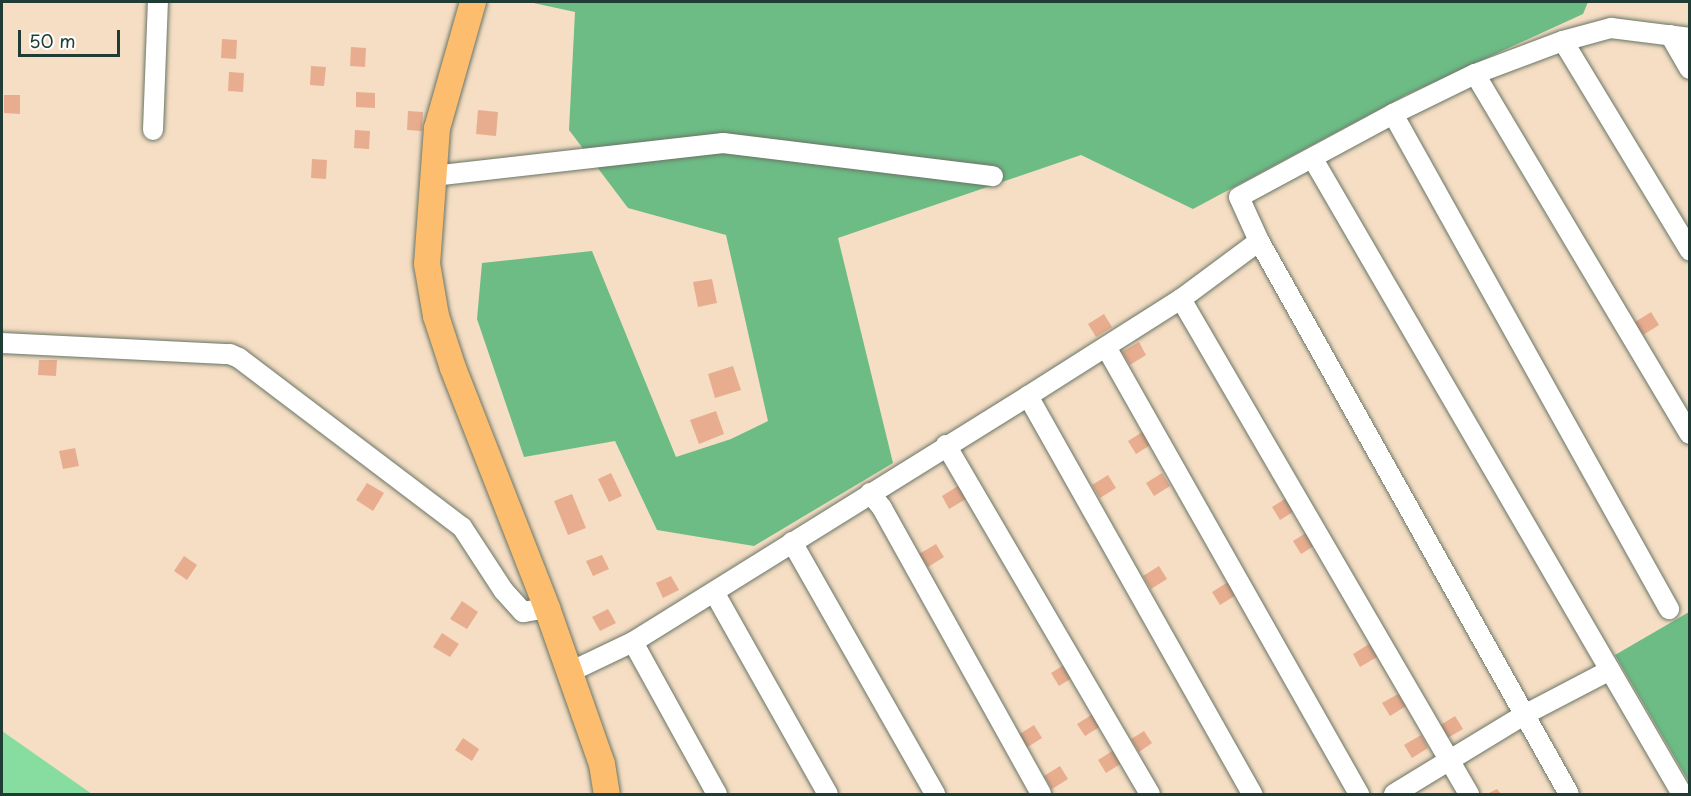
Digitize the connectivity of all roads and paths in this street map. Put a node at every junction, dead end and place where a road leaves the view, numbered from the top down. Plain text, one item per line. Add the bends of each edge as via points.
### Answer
1 (158, 2) edge
2 (473, 2) edge
3 (1670, 35) junction
4 (1689, 38) edge
5 (1563, 41) junction
6 (1689, 69) edge
7 (1475, 74) junction
8 (1393, 114) junction
9 (153, 130) dead end
10 (1313, 159) junction
11 (433, 176) junction
12 (993, 176) dead end
13 (1258, 242) junction
14 (1689, 250) edge
15 (1181, 299) junction
16 (2, 343) edge
17 (1106, 347) junction
18 (1028, 396) junction
19 (1689, 434) edge
20 (946, 445) junction
21 (870, 493) junction
22 (792, 542) junction
23 (714, 592) junction
24 (547, 608) junction
25 (1669, 609) dead end
26 (633, 642) junction
27 (1610, 670) junction
28 (570, 672) junction
29 (1524, 715) junction
30 (1449, 759) junction
31 (607, 795) edge
32 (717, 795) edge
33 (828, 795) edge
34 (935, 795) edge
35 (1041, 795) edge
36 (1150, 795) edge
37 (1252, 795) edge
38 (1359, 795) edge
39 (1394, 795) edge
40 (1469, 795) edge
41 (1569, 795) edge
42 (1682, 795) edge

1 - 9 street
2 - 11 main road via 437,128
3 - 4 street
3 - 5 street via 1611,28
3 - 6 street
5 - 7 street
5 - 14 street
7 - 8 street
7 - 19 street
8 - 10 street
8 - 25 street
10 - 13 street via 1239,197
10 - 27 street
11 - 12 street via 723,143
11 - 24 main road via 427,264 436,316
13 - 15 street
13 - 29 street
15 - 17 street
15 - 30 street
16 - 24 street via 230,354 239,358 462,527 503,590 523,612
17 - 18 street
17 - 38 street
18 - 20 street
18 - 37 street
20 - 21 street
20 - 36 street
21 - 22 street
21 - 35 street via 882,508
22 - 23 street
22 - 34 street
23 - 26 street
23 - 33 street
24 - 28 main road
26 - 28 street
26 - 32 street
27 - 29 street
27 - 42 street
28 - 31 main road via 602,764
29 - 30 street
29 - 41 street
30 - 39 street
30 - 40 street

